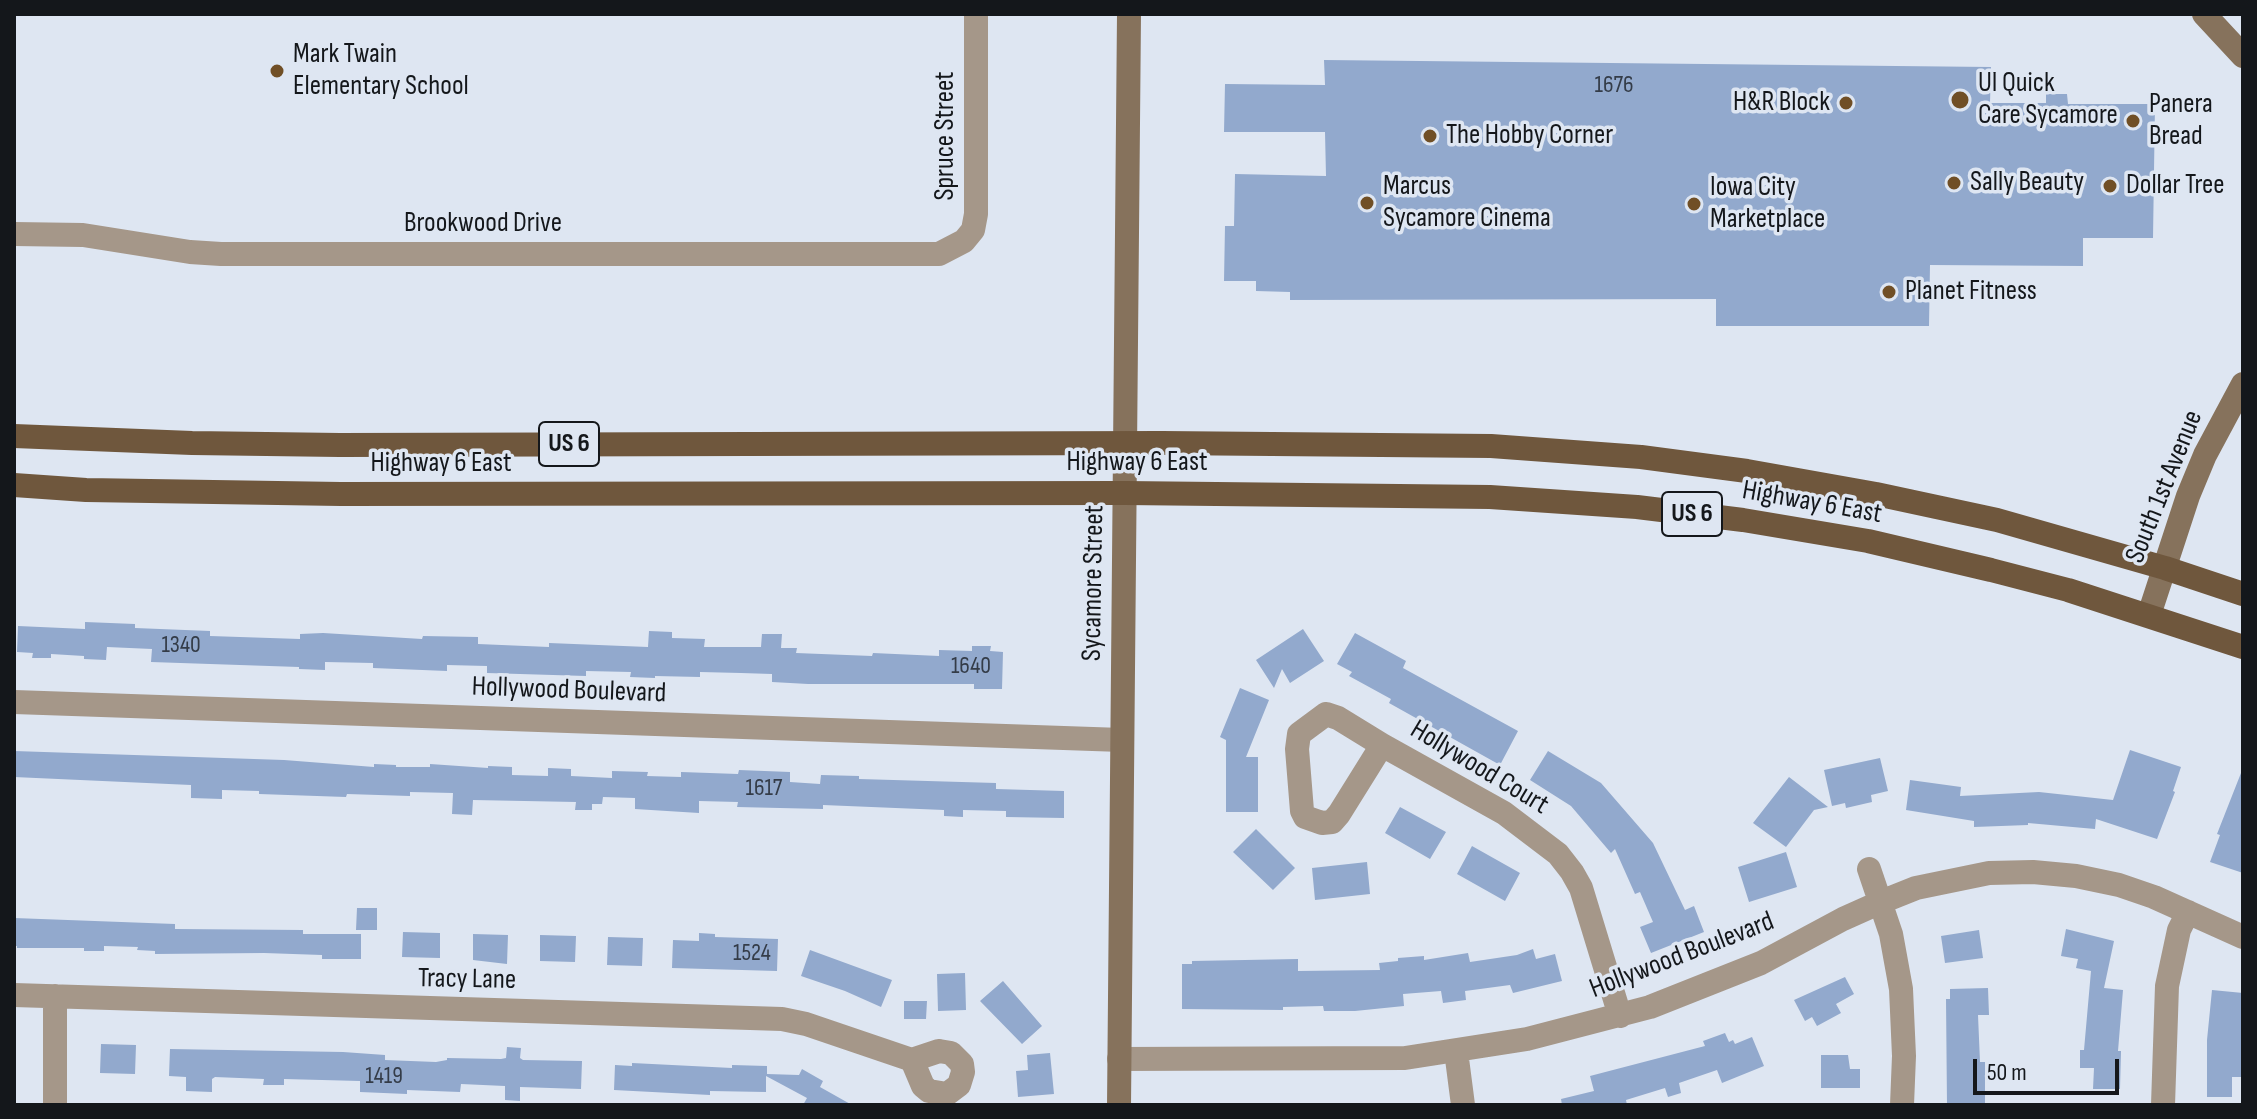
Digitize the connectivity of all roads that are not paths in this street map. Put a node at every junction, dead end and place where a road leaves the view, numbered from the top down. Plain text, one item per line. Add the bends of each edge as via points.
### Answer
1 (976, 14) edge
2 (1129, 14) edge
3 (2204, 14) edge
4 (2243, 56) edge
5 (14, 234) edge
6 (952, 249) joint
7 (2243, 384) edge
8 (14, 436) edge
9 (1125, 443) junction
10 (14, 485) edge
11 (1125, 493) junction
12 (2165, 568) junction
13 (2243, 594) edge
14 (2149, 615) junction
15 (2243, 647) edge
16 (14, 702) edge
17 (1122, 740) junction
18 (1382, 745) junction
19 (1869, 869) dead end
20 (1881, 902) junction
21 (2188, 912) junction
22 (2243, 937) edge
23 (14, 995) edge
24 (55, 996) junction
25 (1620, 1016) junction
26 (1456, 1051) junction
27 (1119, 1059) junction
28 (912, 1060) dead end
29 (55, 1105) edge
30 (1119, 1105) edge
31 (1463, 1105) edge
32 (1902, 1105) edge
33 (2163, 1105) edge

1 - 6 street, Spruce Street via 976,214 973,230
2 - 9 street, Sycamore Street
3 - 4 street
5 - 6 street, Brookwood Drive via 83,235 221,254 926,255
7 - 12 street, South 1st Avenue via 2205,455
8 - 9 main road, Highway 6 East / US 6 via 325,445
9 - 11 street, Sycamore Street
9 - 12 main road, Highway 6 East / US 6 via 1491,446 1641,457 1876,494 1997,520
10 - 11 main road, Highway 6 East / US 6 via 341,494
11 - 14 main road, Highway 6 East / US 6 via 1490,497 1637,507 1868,541
11 - 17 street, Sycamore Street
12 - 13 main road, Highway 6 East / US 6
12 - 14 street, South 1st Avenue
14 - 15 main road, Highway 6 East / US 6
16 - 17 street, Hollywood Boulevard
17 - 27 street, Sycamore Street
18 - 18 street, Hollywood Court via 1332,822 1305,817 1299,793 1299,734 1326,714
18 - 25 street, Hollywood Court via 1504,813 1558,854 1581,888
19 - 20 street
20 - 21 street, Hollywood Boulevard via 1952,879 2033,872 2119,885
20 - 25 street, Hollywood Boulevard via 1738,973
20 - 32 street via 1901,989
21 - 22 street, Hollywood Boulevard
21 - 33 street via 2167,986
23 - 24 street, Tracy Lane
24 - 28 street, Tracy Lane via 782,1019
24 - 29 street
25 - 26 street, Hollywood Boulevard
26 - 27 street, Hollywood Boulevard via 1405,1058
26 - 31 street
27 - 30 street, Sycamore Street

